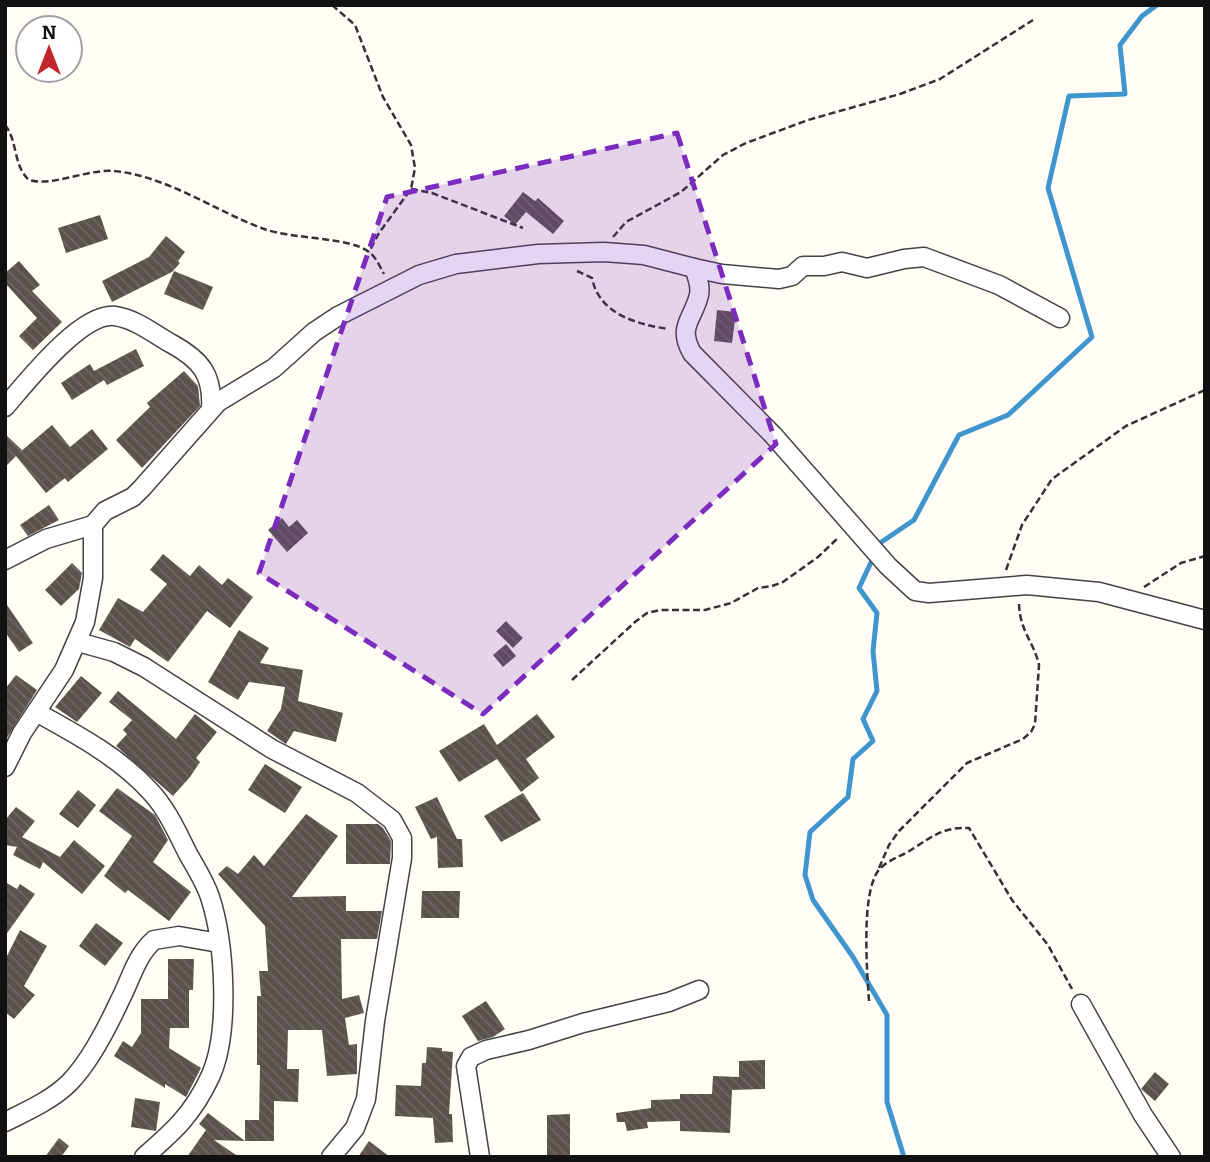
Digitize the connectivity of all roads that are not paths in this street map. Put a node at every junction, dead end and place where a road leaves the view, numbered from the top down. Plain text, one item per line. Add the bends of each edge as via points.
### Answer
1 (694, 268) junction
2 (1060, 318) dead end
3 (5, 407) edge
4 (211, 408) junction
5 (93, 525) junction
6 (5, 560) edge
7 (1205, 620) edge
8 (78, 642) junction
9 (36, 712) junction
10 (5, 767) edge
11 (219, 943) junction
12 (699, 990) dead end
13 (1081, 1004) road end
14 (5, 1122) edge
15 (144, 1157) edge
16 (331, 1157) edge
17 (480, 1157) edge
18 (1171, 1157) edge

1 - 2 street via 779,279 803,267 842,262 867,268 924,257 999,285
1 - 4 street via 636,254 604,252 538,254 428,271 321,327 274,368
1 - 7 street via 699,295 685,331 692,353 915,591 1027,585 1099,592
3 - 4 street via 58,348 94,320 112,316 134,322 194,360 210,382
4 - 5 street via 133,497 104,511
5 - 6 street via 46,539
5 - 8 street via 92,590
8 - 9 street
8 - 16 street via 144,667 260,742 357,793 398,829 402,858 366,1099 355,1128
9 - 10 street
9 - 11 street via 118,763 163,807 210,898
11 - 14 street via 179,936 154,940 134,967 94,1050 70,1082
11 - 15 street via 223,1030 211,1074 180,1125
12 - 17 street via 471,1056 466,1066
13 - 18 street

